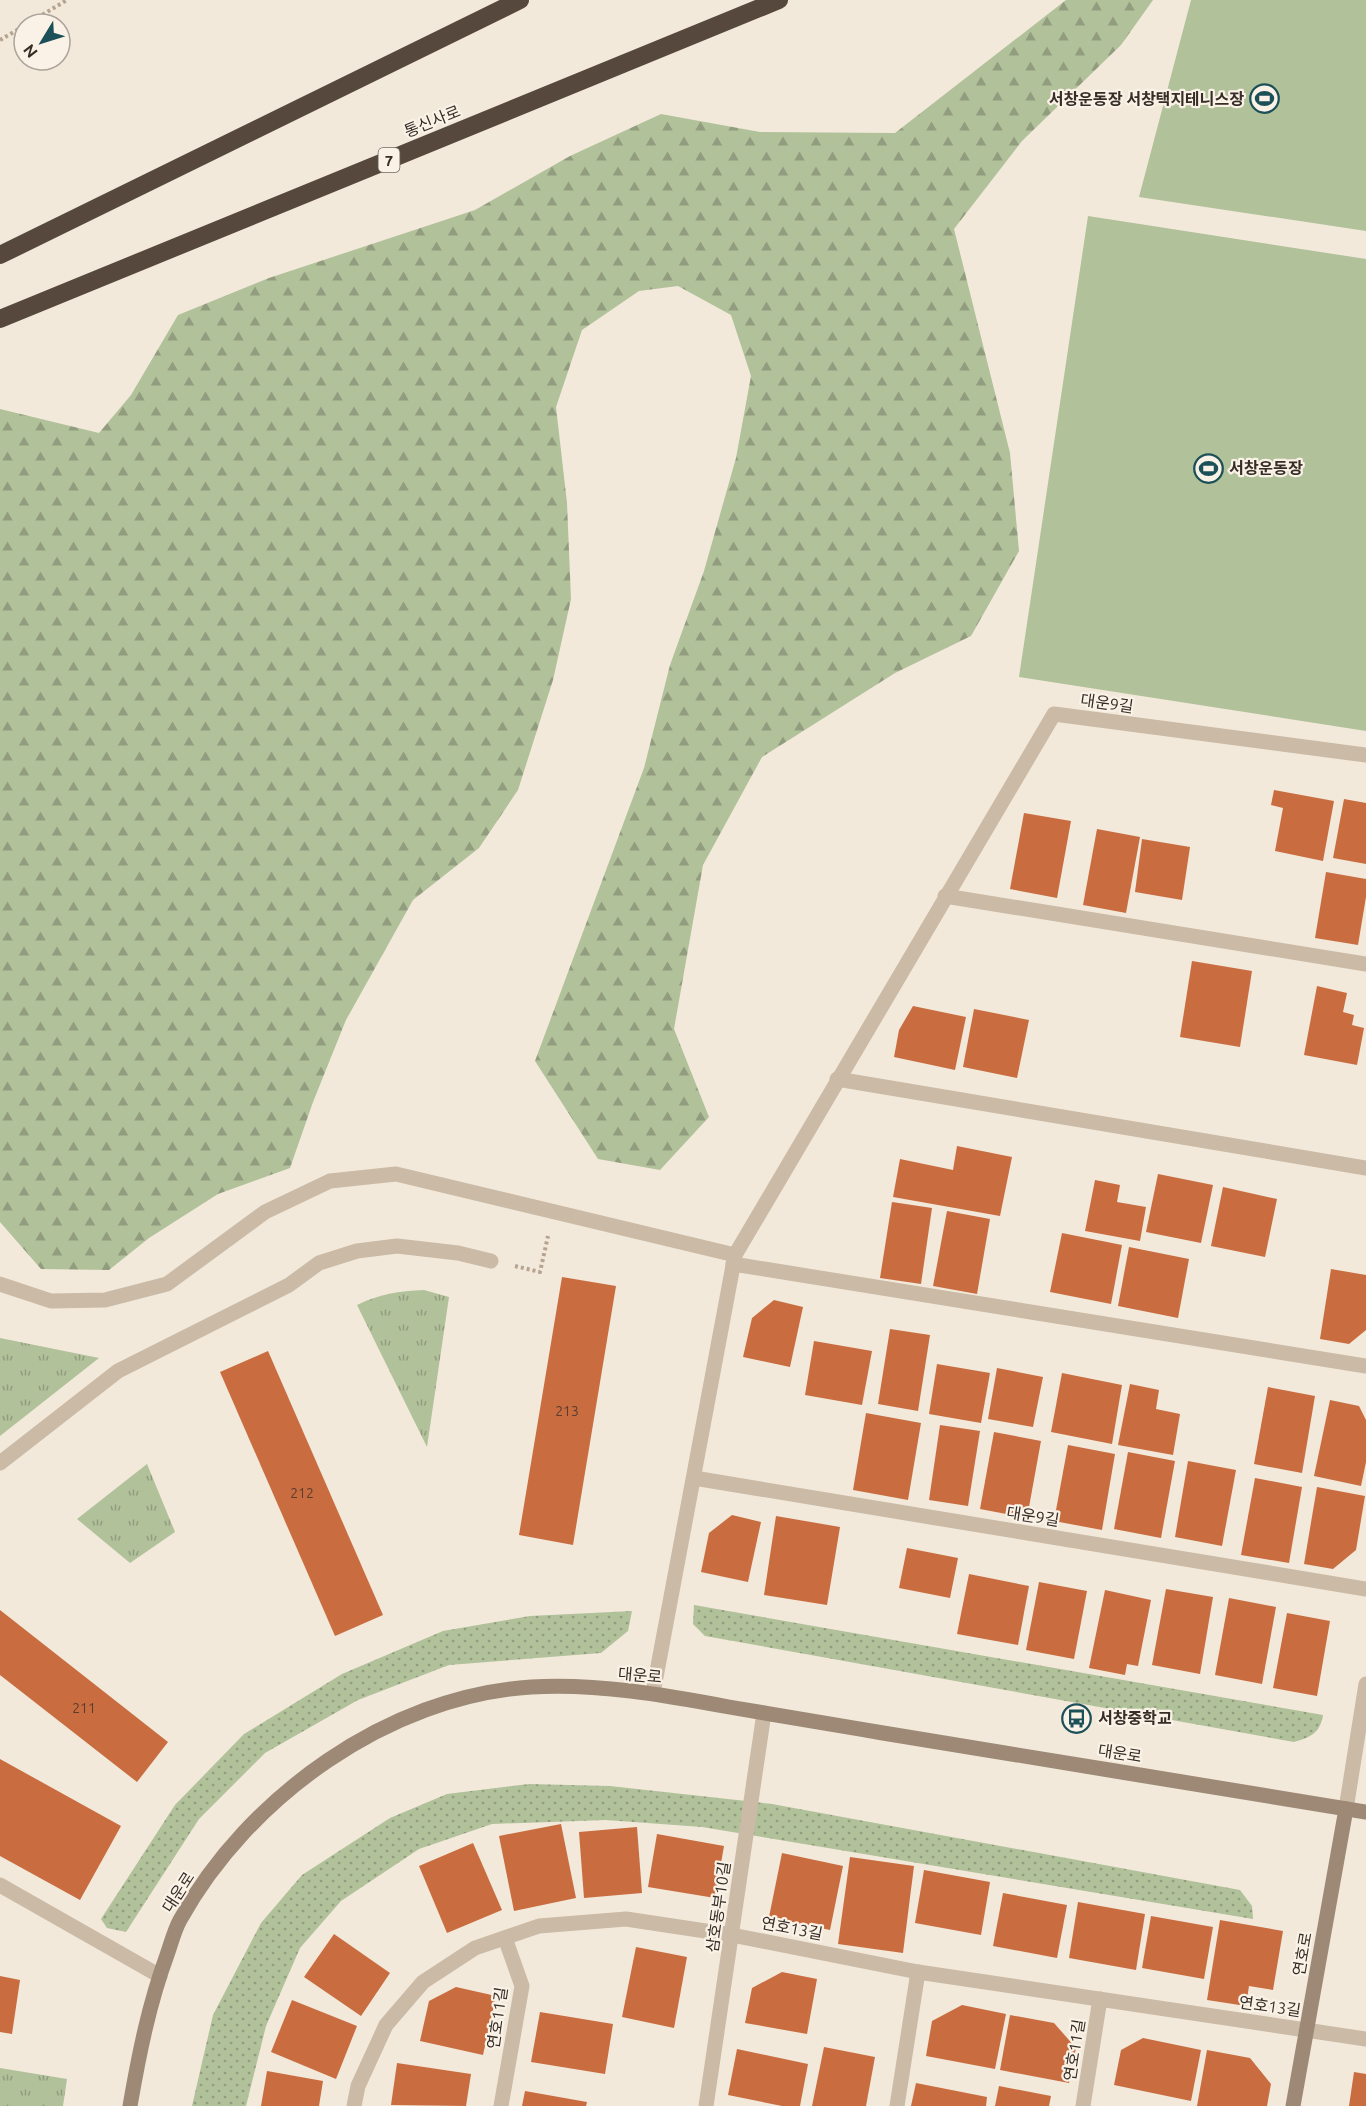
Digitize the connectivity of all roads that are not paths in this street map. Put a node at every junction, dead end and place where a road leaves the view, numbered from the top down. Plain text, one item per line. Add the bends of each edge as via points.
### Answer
1 (520, 0) edge
2 (779, 0) edge
3 (0, 255) edge
4 (0, 319) edge
5 (1366, 755) edge
6 (945, 896) junction
7 (1366, 964) edge
8 (837, 1079) junction
9 (1366, 1168) edge
10 (734, 1259) junction
11 (491, 1261) road end
12 (0, 1284) edge
13 (1366, 1366) edge
14 (0, 1463) edge
15 (694, 1478) junction
16 (1366, 1589) edge
17 (1366, 1684) edge
18 (653, 1693) junction
19 (764, 1713) junction
20 (1346, 1809) junction
21 (1366, 1812) edge
22 (0, 1885) edge
23 (732, 1935) junction
24 (505, 1938) junction
25 (918, 1972) junction
26 (160, 1976) junction
27 (1100, 1999) junction
28 (1307, 2030) junction
29 (1366, 2039) edge
30 (130, 2106) edge
31 (354, 2106) edge
32 (501, 2106) edge
33 (706, 2106) edge
34 (897, 2106) edge
35 (1083, 2106) edge
36 (1293, 2106) edge

1 - 3 highway
2 - 4 highway, 통신사로 / 7
5 - 6 street, 대운9길 via 1054,714
6 - 7 street
6 - 8 street, 대운9길
8 - 9 street
8 - 10 street, 대운9길
10 - 12 street via 396,1174 330,1181 265,1212 167,1284 105,1300 51,1301
10 - 13 street
10 - 15 street, 대운9길
11 - 14 street via 397,1246 357,1251 319,1263 289,1286 118,1371
15 - 16 street, 대운9길
15 - 18 street, 대운9길
17 - 20 street
18 - 19 street, 대운로
18 - 26 street, 대운로 via 530,1687 474,1697 409,1716 340,1751 265,1810 223,1856 179,1922
19 - 20 street, 대운로
19 - 23 street, 삼호동부10길
20 - 21 street, 대운로
20 - 28 street, 연호로
22 - 26 street
23 - 24 street, 연호13길 via 626,1919 539,1926
23 - 25 street, 연호13길
23 - 33 street, 삼호동부10길
24 - 31 street, 연호13길 via 475,1948 423,1982 386,2025 358,2086
24 - 32 street, 연호11길 via 522,1986
25 - 27 street, 연호13길
25 - 34 street
26 - 30 street, 대운로 via 141,2043
27 - 28 street, 연호13길
27 - 35 street, 연호11길
28 - 29 street, 연호13길
28 - 36 street, 연호로

